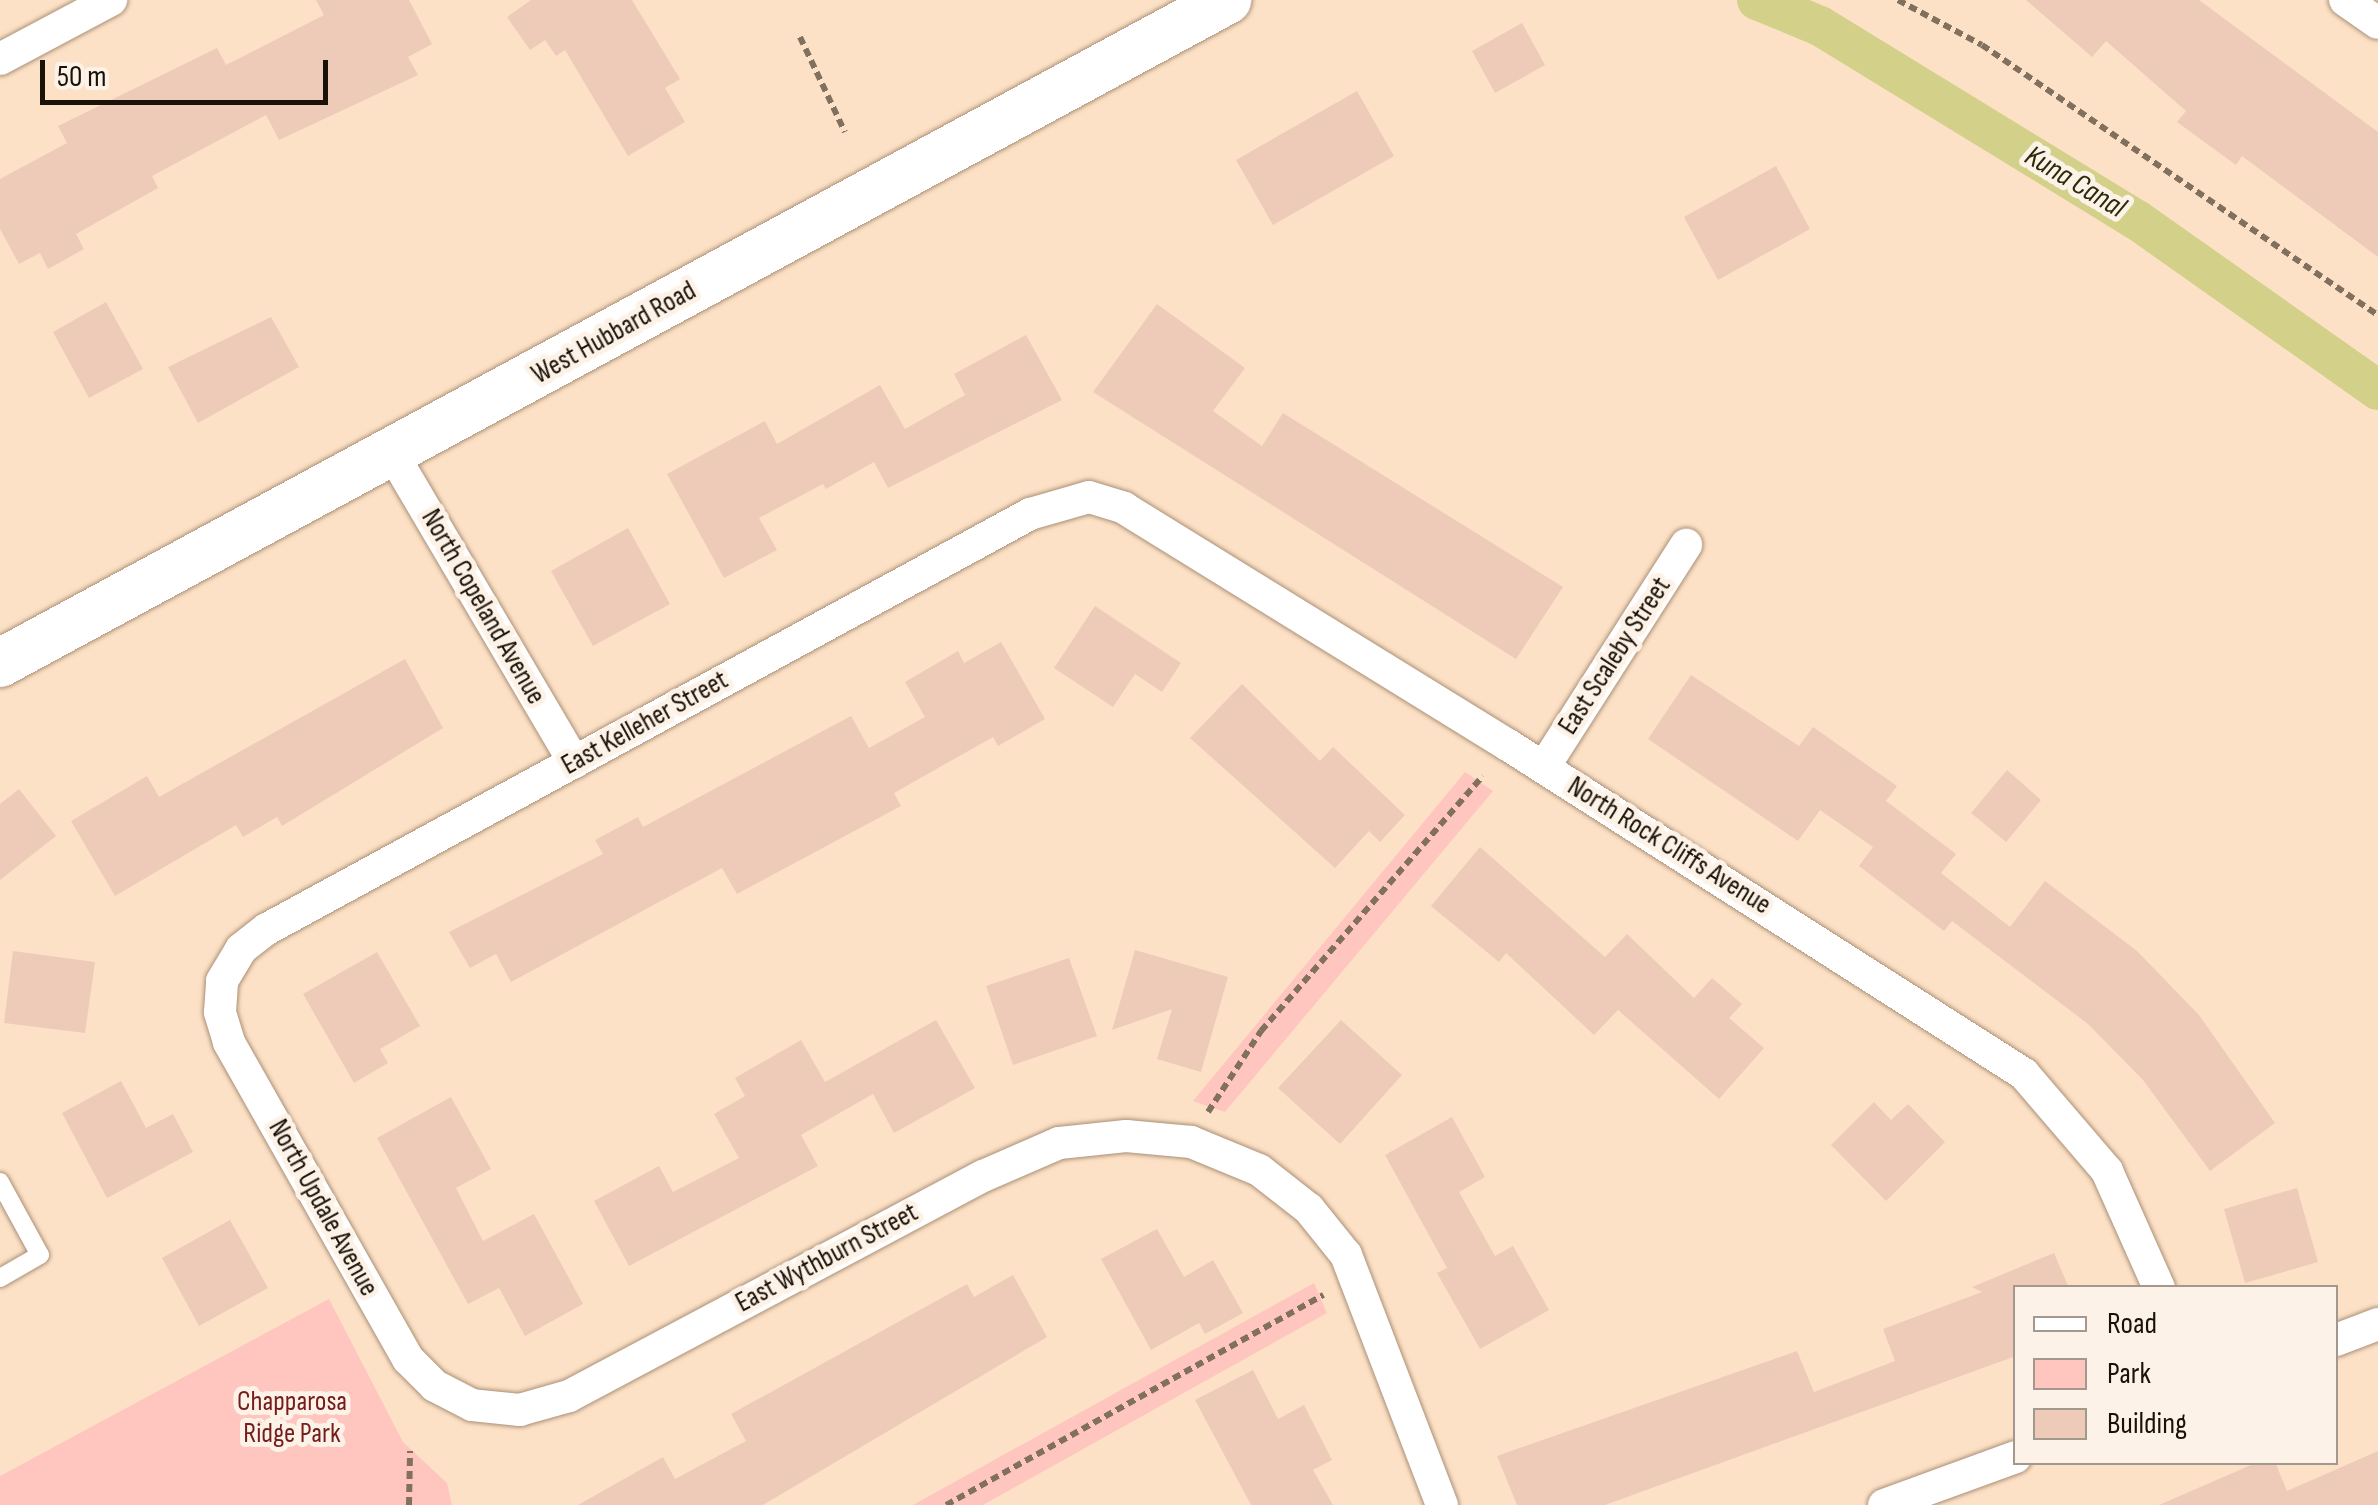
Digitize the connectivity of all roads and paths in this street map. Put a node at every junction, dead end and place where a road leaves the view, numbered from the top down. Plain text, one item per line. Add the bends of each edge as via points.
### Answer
1 (111, 0) edge
2 (1226, 0) edge
3 (1898, 0) edge
4 (2345, 0) edge
5 (2378, 24) edge
6 (800, 37) dead end
7 (0, 59) edge
8 (845, 132) dead end
9 (2378, 315) edge
10 (392, 453) junction
11 (1089, 497) joint
12 (1686, 545) dead end
13 (0, 662) edge
14 (574, 762) junction
15 (1544, 767) junction
16 (1483, 776) dead end
17 (222, 981) joint
18 (1208, 1112) dead end
19 (0, 1182) edge
20 (0, 1278) edge
21 (2158, 1285) edge
22 (1323, 1296) dead end
23 (2378, 1324) edge
24 (2338, 1339) edge
25 (472, 1405) joint
26 (410, 1451) dead end
27 (2013, 1458) edge
28 (409, 1505) edge
29 (946, 1505) edge
30 (1442, 1505) edge
31 (1884, 1505) edge

1 - 7 street
2 - 10 street, West Hubbard Road
3 - 9 path via 1982,45
4 - 5 street
6 - 8 path
10 - 13 street, West Hubbard Road
10 - 14 street, North Copeland Avenue
11 - 14 street, East Kelleher Street via 1030,514
11 - 15 street, North Rock Cliffs Avenue via 1124,508
12 - 15 street, East Scaleby Street
14 - 17 street, East Kelleher Street via 267,929 241,949
15 - 21 street, North Rock Cliffs Avenue via 2024,1074 2107,1171
16 - 18 path via 1261,1032
17 - 25 street, North Updale Avenue via 220,1012 229,1042 408,1358 435,1386
19 - 20 lane via 40,1255
22 - 29 path
23 - 24 street
25 - 30 street, East Wythburn Street via 520,1410 569,1396 983,1176 1059,1143 1126,1136 1192,1142 1259,1170 1309,1209 1346,1254
26 - 28 path
27 - 31 street

